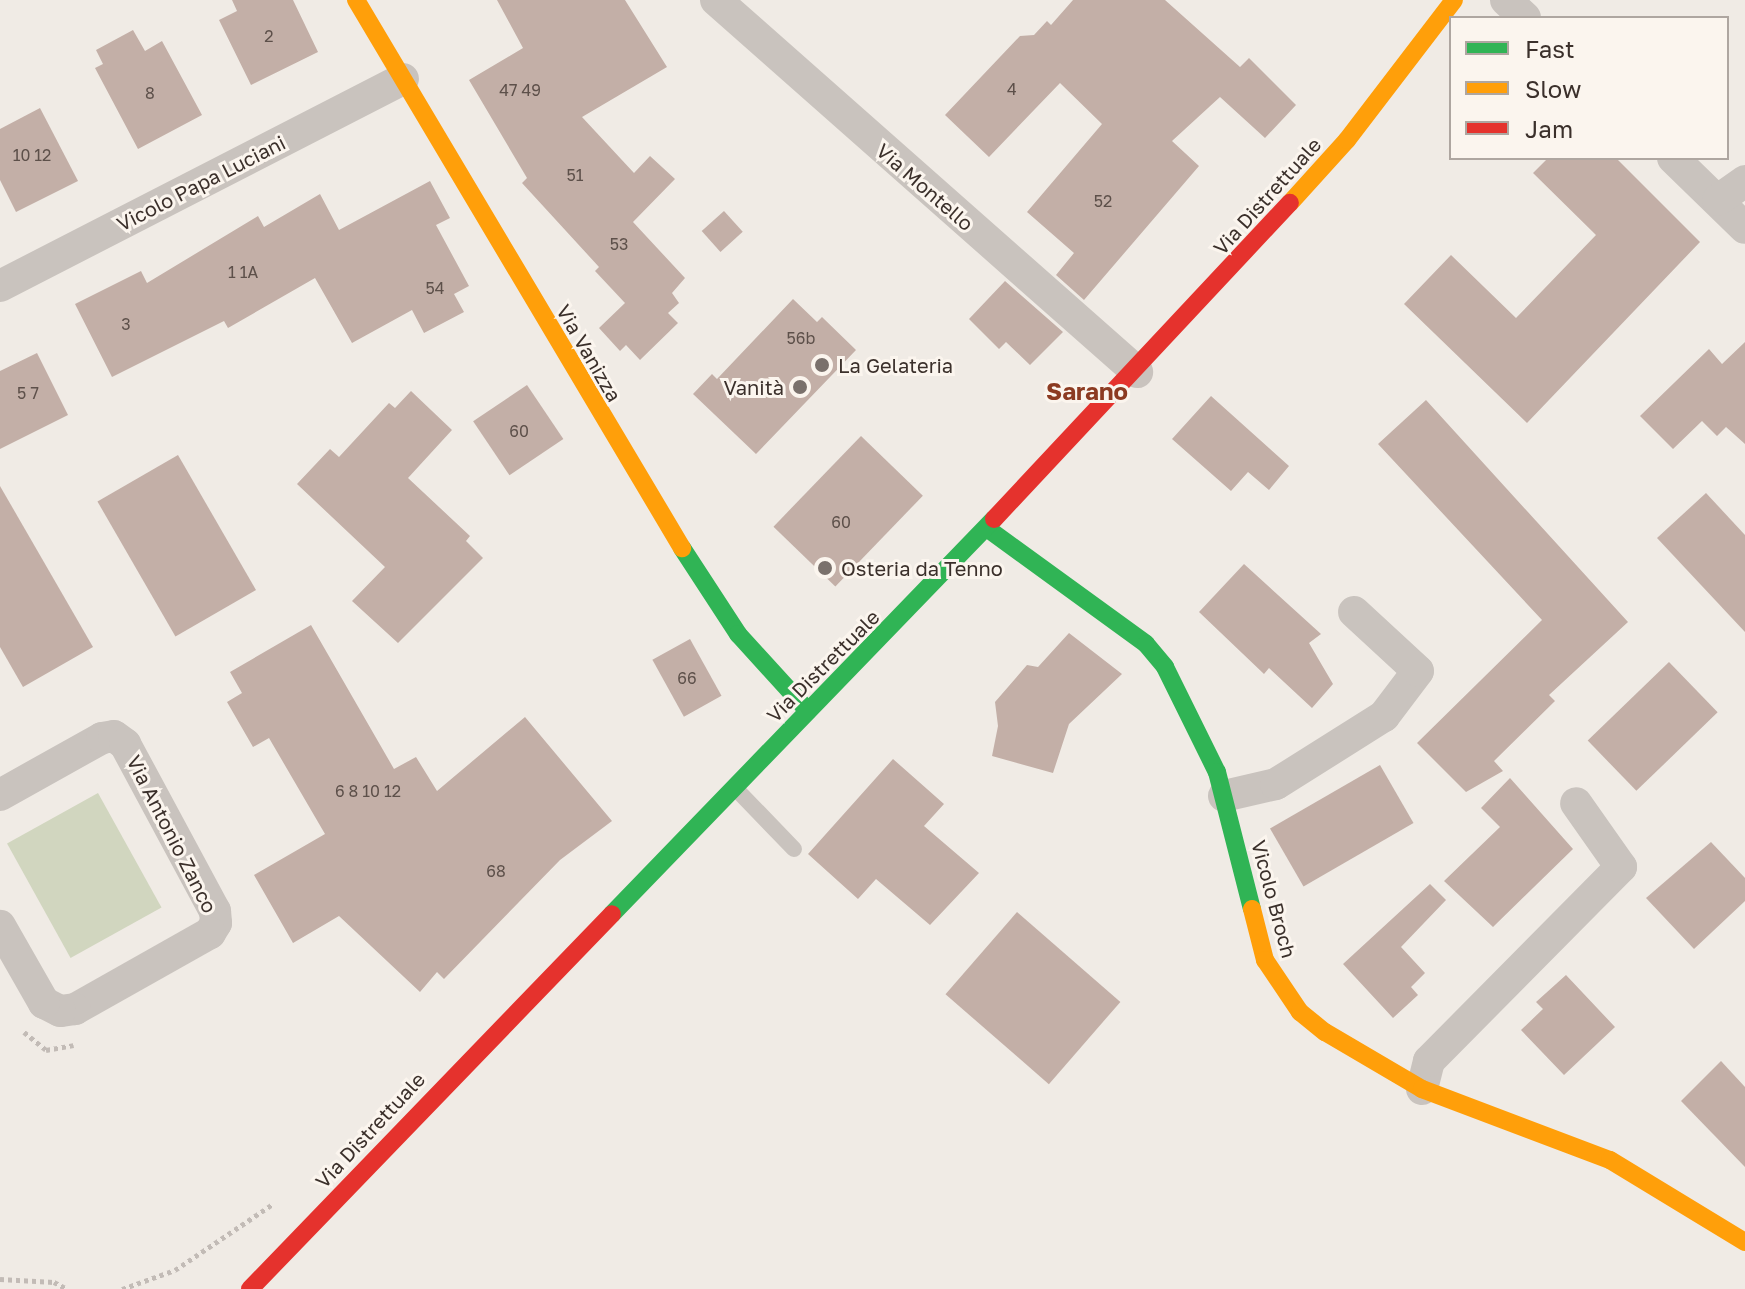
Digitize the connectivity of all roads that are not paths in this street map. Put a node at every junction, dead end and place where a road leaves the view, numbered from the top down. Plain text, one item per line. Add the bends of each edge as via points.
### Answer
1 (356, 0) edge
2 (1454, 0) edge
3 (1506, 0) edge
4 (729, 5) edge
5 (1523, 16) edge
6 (403, 79) junction
7 (1675, 160) edge
8 (1745, 181) edge
9 (1718, 200) junction
10 (1745, 228) edge
11 (0, 286) edge
12 (1137, 372) junction
13 (988, 529) junction
14 (1354, 612) dead end
15 (808, 711) junction
16 (733, 786) junction
17 (0, 795) edge
18 (1224, 796) junction
19 (1576, 803) dead end
20 (794, 849) dead end
21 (0, 926) edge
22 (1422, 1089) junction
23 (299, 1239) junction
24 (1745, 1242) edge
25 (233, 1281) dead end
26 (250, 1289) edge

1 - 6 street, Via Vanizza
2 - 12 street, Via Distrettuale via 1347,140
3 - 5 street
4 - 12 street, Via Montello
6 - 11 street, Vicolo Papa Luciani
6 - 15 street, Via Vanizza via 642,486 738,634
7 - 9 street
8 - 9 street
9 - 10 street
12 - 13 street, Via Distrettuale
13 - 15 street, Via Distrettuale
13 - 18 street, Vicolo Broch via 1146,644 1181,693
14 - 18 street via 1418,671 1384,716 1276,784
15 - 16 street, Via Distrettuale
16 - 20 lane
16 - 23 street, Via Distrettuale
17 - 21 street, Via Antonio Zanco via 114,736 133,758 215,911 216,923 210,933 75,1009 60,1011 44,1003
18 - 22 street, Vicolo Broch via 1265,960 1278,986 1325,1032
19 - 22 street via 1621,867 1429,1061
22 - 24 street, Vicolo Broch via 1610,1160
23 - 25 street
23 - 26 street

